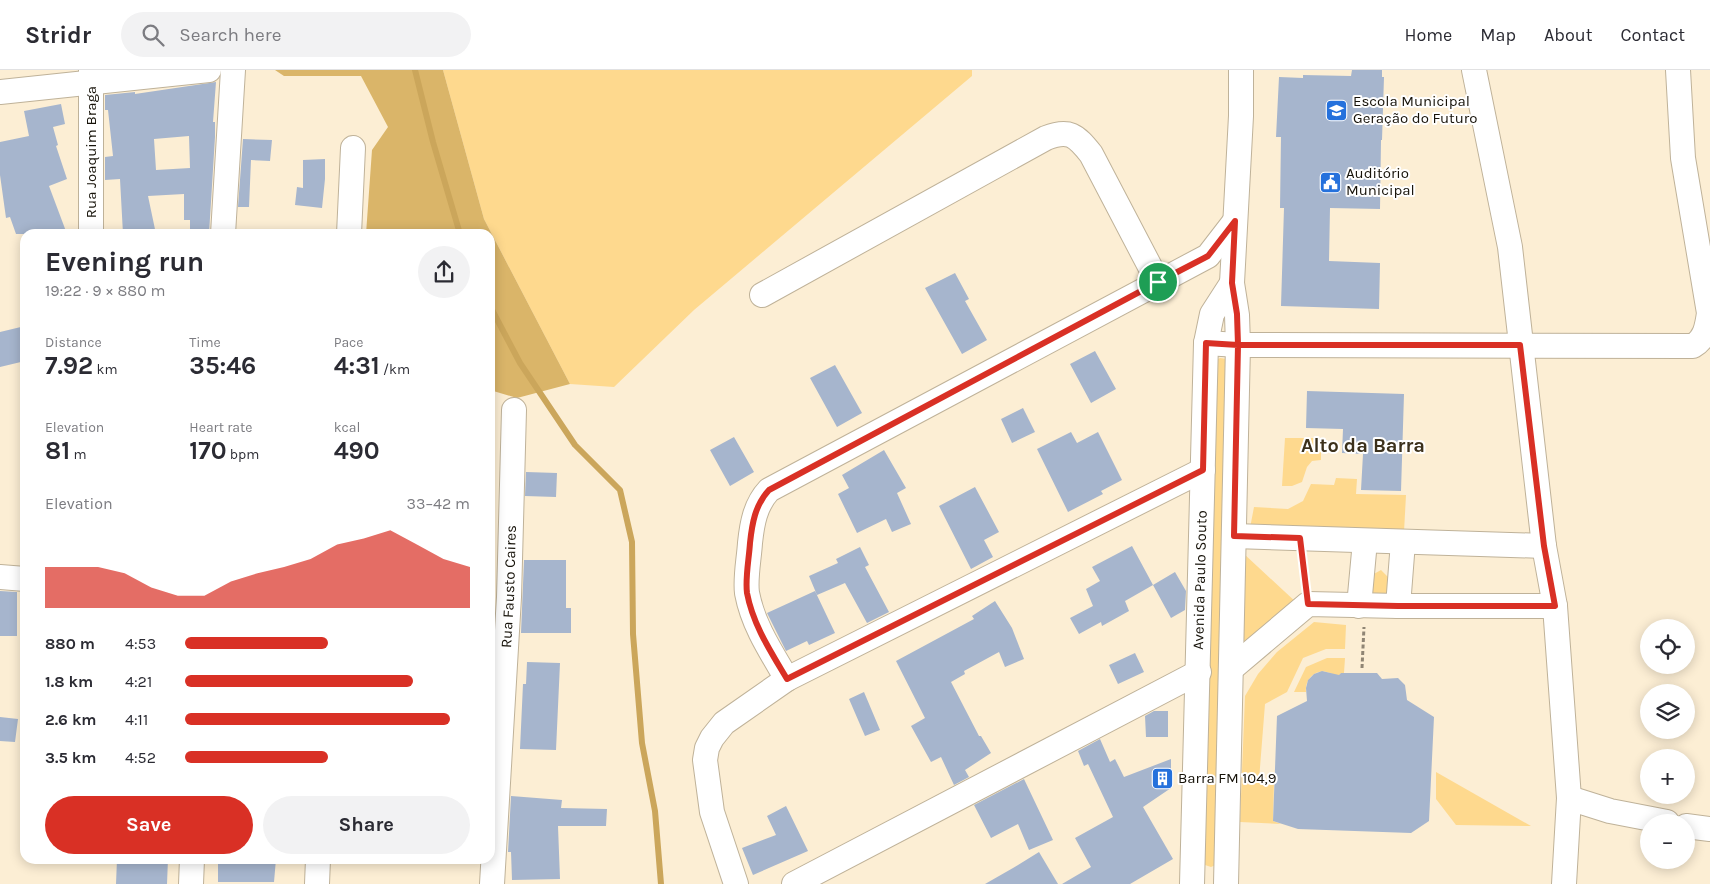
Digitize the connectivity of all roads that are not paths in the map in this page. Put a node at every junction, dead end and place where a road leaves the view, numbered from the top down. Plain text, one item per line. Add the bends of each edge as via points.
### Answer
1 (209, 70) edge
2 (233, 70) edge
3 (1241, 70) edge
4 (1474, 70) edge
5 (1678, 70) edge
6 (91, 76) edge
7 (0, 92) edge
8 (353, 148) dead end
9 (1235, 221) junction
10 (91, 229) edge
11 (223, 229) edge
12 (349, 229) edge
13 (1158, 282) junction
14 (1232, 283) junction
15 (762, 295) dead end
16 (1206, 343) junction
17 (1238, 345) junction
18 (1520, 345) junction
19 (514, 410) dead end
20 (1203, 470) junction
21 (1234, 536) junction
22 (1365, 541) junction
23 (1403, 542) junction
24 (1544, 546) junction
25 (0, 577) edge
26 (20, 579) edge
27 (499, 596) edge
28 (1362, 606) junction
29 (1398, 606) junction
30 (1555, 606) junction
31 (1231, 669) junction
32 (1199, 672) junction
33 (787, 679) junction
34 (495, 761) edge
35 (1569, 798) junction
36 (1640, 817) edge
37 (1695, 828) edge
38 (1710, 830) edge
39 (192, 864) edge
40 (318, 864) edge
41 (492, 864) edge
42 (1226, 879) edge
43 (1188, 882) edge
44 (191, 884) edge
45 (317, 884) edge
46 (492, 884) edge
47 (736, 884) edge
48 (794, 884) edge
49 (1564, 884) edge

1 - 6 street
2 - 11 street
3 - 9 street
4 - 18 street via 1510,247
5 - 18 street via 1683,158 1708,304 1703,337 1699,343 1687,347
6 - 7 street
6 - 10 street, Rua Joaquim Braga
8 - 12 street
9 - 13 street via 1208,256
9 - 14 street
13 - 15 street via 1091,154 1080,140 1064,133 1046,138
13 - 33 street via 769,490 762,497 754,516 747,591 765,642
14 - 16 street, Avenida Paulo Souto via 1212,314
14 - 17 street
16 - 17 street
16 - 20 street, Avenida Paulo Souto
17 - 18 street
17 - 21 street
18 - 24 street
19 - 27 street, Rua Fausto Caires
20 - 32 street, Avenida Paulo Souto
20 - 33 street
21 - 22 street
21 - 31 street
22 - 23 street
22 - 28 street
23 - 24 street
23 - 29 street
24 - 30 street
25 - 26 street
27 - 34 street, Rua Fausto Caires
28 - 29 street
28 - 31 street via 1308,604
29 - 30 street
30 - 35 street
31 - 42 street
32 - 43 street, Avenida Paulo Souto
32 - 48 street
33 - 47 street via 724,723 707,748 705,760 712,812
35 - 36 street
35 - 49 street
37 - 38 street
39 - 44 street
40 - 45 street
41 - 46 street, Rua Fausto Caires
42 - 43 street

